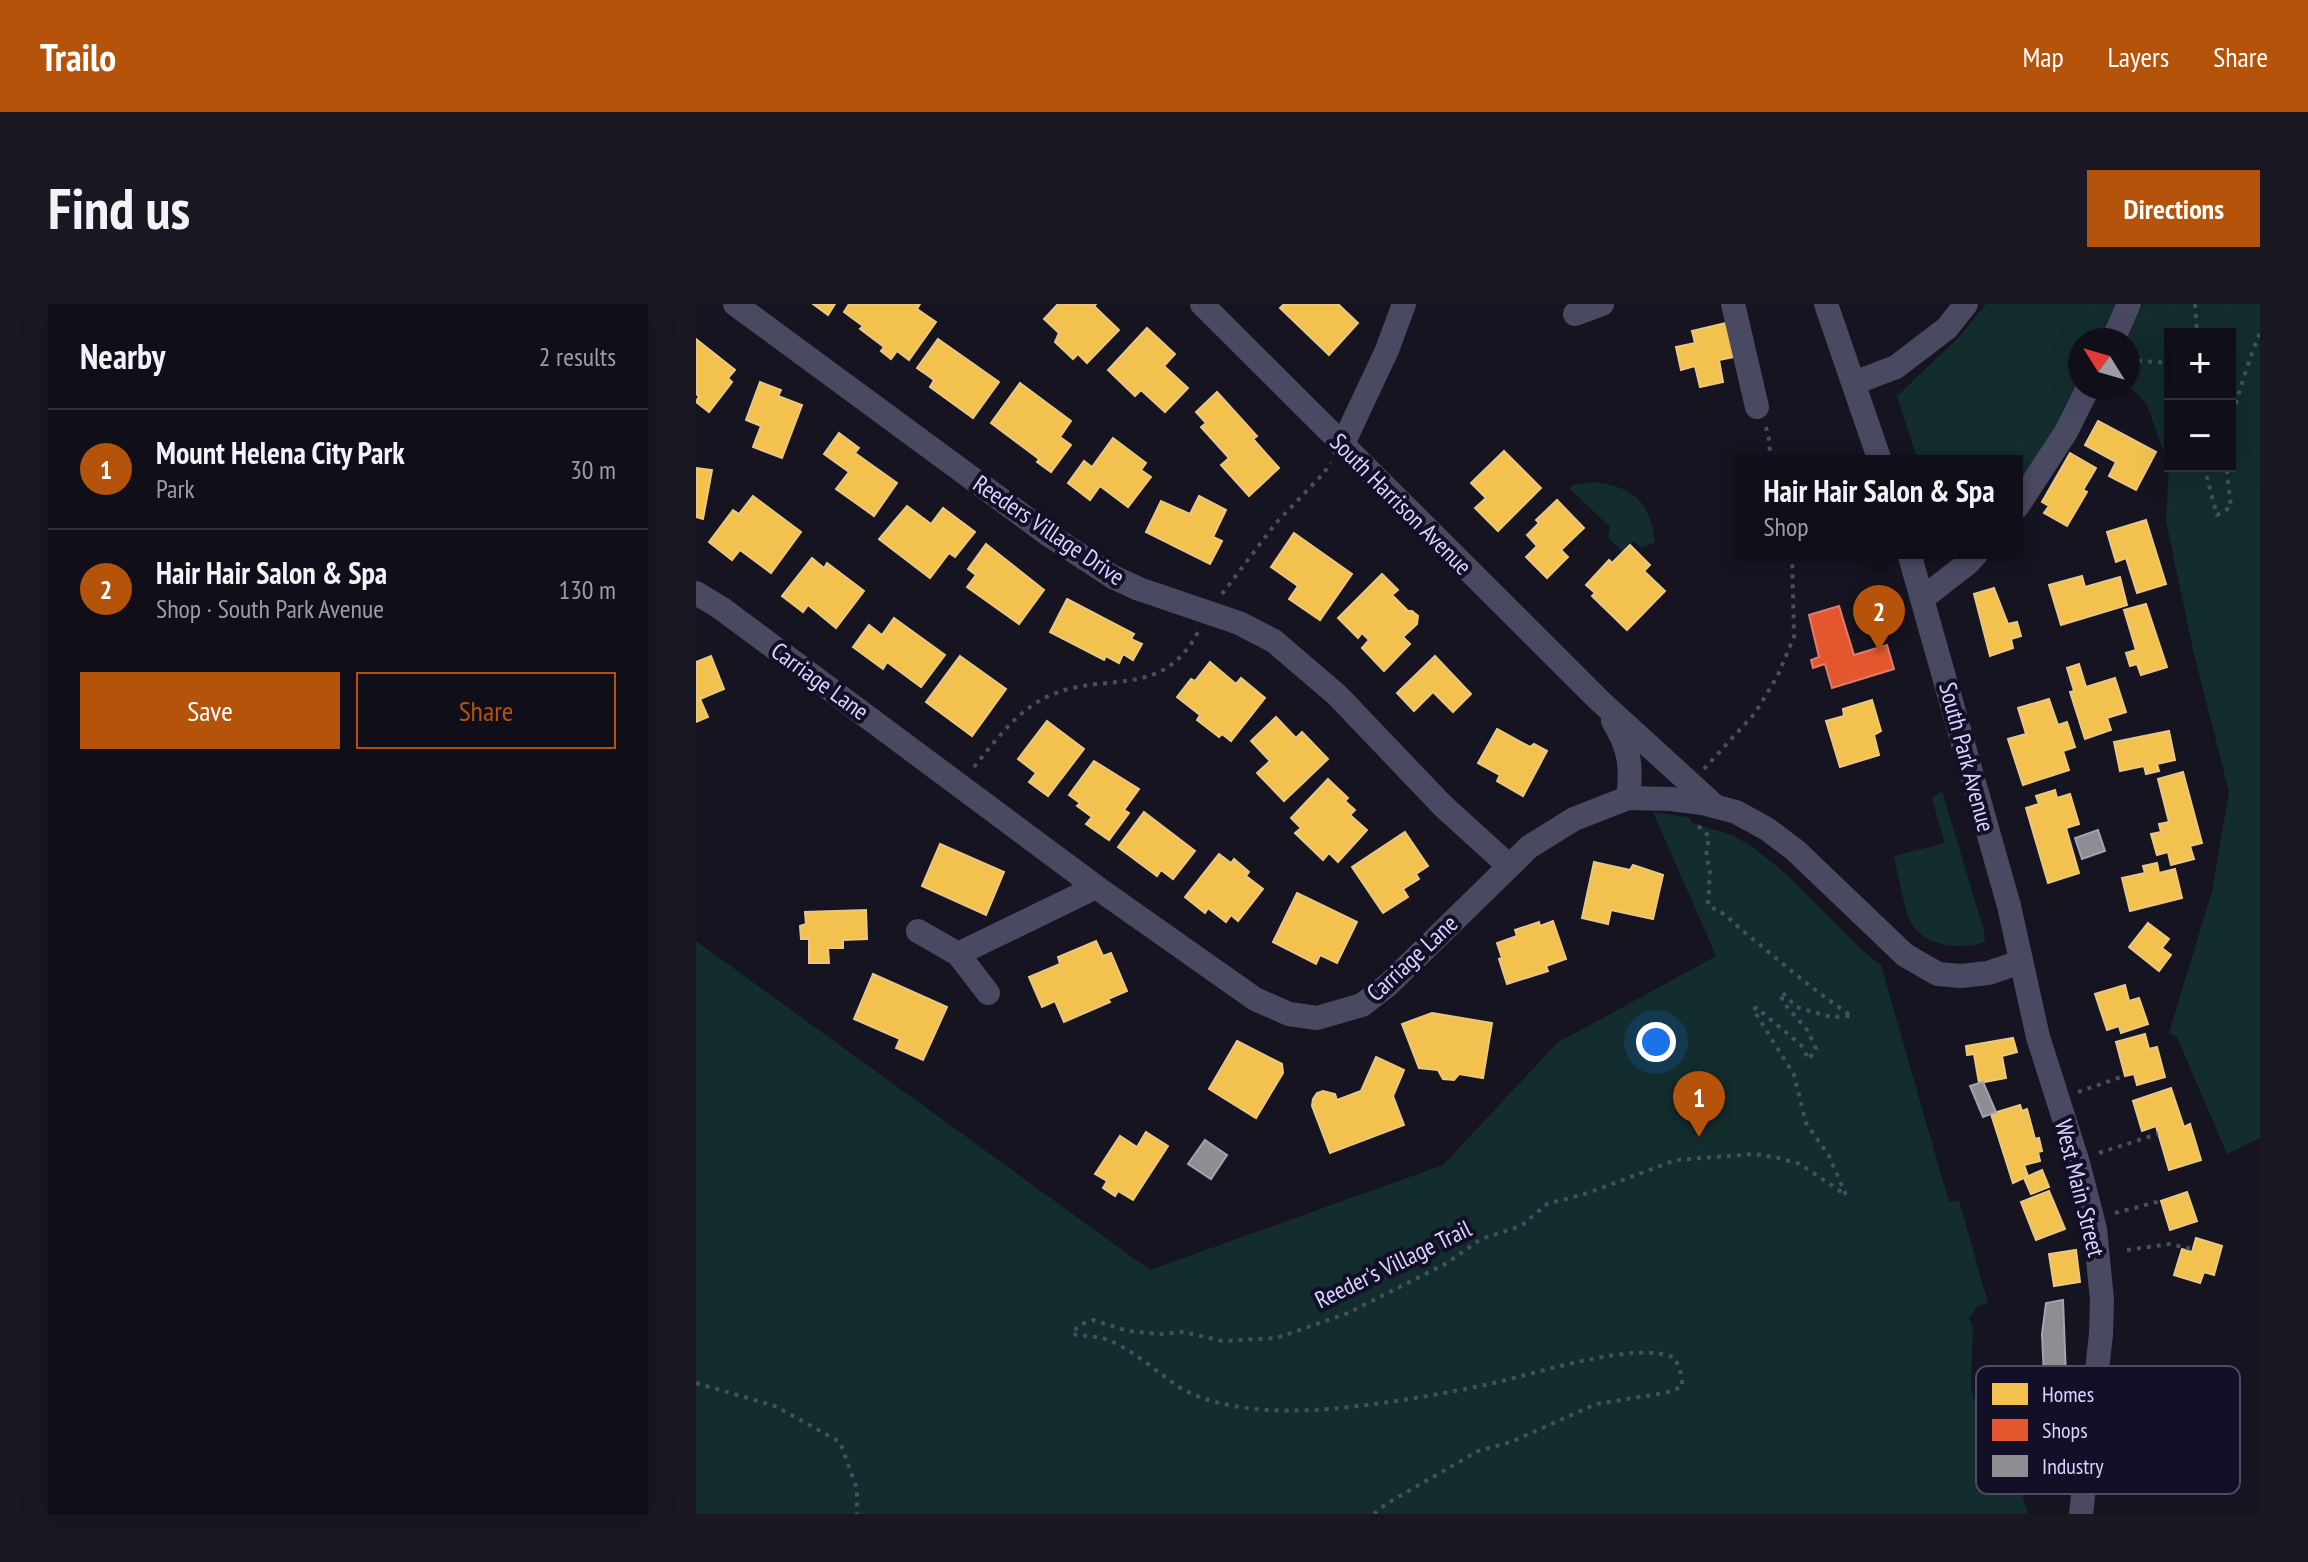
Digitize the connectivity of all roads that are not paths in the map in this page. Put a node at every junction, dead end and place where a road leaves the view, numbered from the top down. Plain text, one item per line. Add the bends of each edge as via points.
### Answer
1 (735, 304) edge
2 (1202, 304) edge
3 (1404, 304) edge
4 (1602, 304) edge
5 (1733, 304) edge
6 (1826, 304) edge
7 (1966, 304) edge
8 (2129, 304) edge
9 (1575, 314) dead end
10 (2118, 328) edge
11 (1854, 383) junction
12 (2082, 400) edge
13 (1757, 407) road end
14 (1342, 446) junction
15 (1878, 455) edge
16 (2023, 498) edge
17 (1911, 559) edge
18 (1970, 559) edge
19 (696, 593) edge
20 (1923, 598) junction
21 (1601, 702) junction
22 (1628, 798) junction
23 (1717, 807) junction
24 (1509, 866) junction
25 (1096, 887) junction
26 (918, 931) dead end
27 (958, 954) junction
28 (2021, 962) junction
29 (988, 993) dead end
30 (2097, 1366) edge
31 (2083, 1494) edge
32 (2081, 1514) edge

1 - 24 street, Reeders Village Drive via 1113,577 1274,641 1337,695
2 - 14 street, South Harrison Avenue
3 - 14 street
4 - 9 street
5 - 13 street
6 - 11 street
7 - 11 street via 1947,328 1896,367
8 - 10 street
11 - 15 street
12 - 16 street
14 - 21 street, South Harrison Avenue
17 - 20 street, South Park Avenue
18 - 20 street
19 - 25 street, Carriage Lane
20 - 28 street, South Park Avenue
21 - 22 street, South Harrison Avenue via 1627,750 1632,770
21 - 23 street, South Harrison Avenue
22 - 23 street, Carriage Lane
22 - 24 street, Carriage Lane via 1574,819
23 - 28 street, Carriage Lane via 1777,836 1905,955 1938,974 1988,973
24 - 25 street, Carriage Lane via 1388,985 1362,1005 1317,1018 1273,1009 1255,999
25 - 27 street
26 - 27 street
27 - 29 street
28 - 30 street, West Main Street via 2095,1229 2102,1300
31 - 32 street, West Main Street

